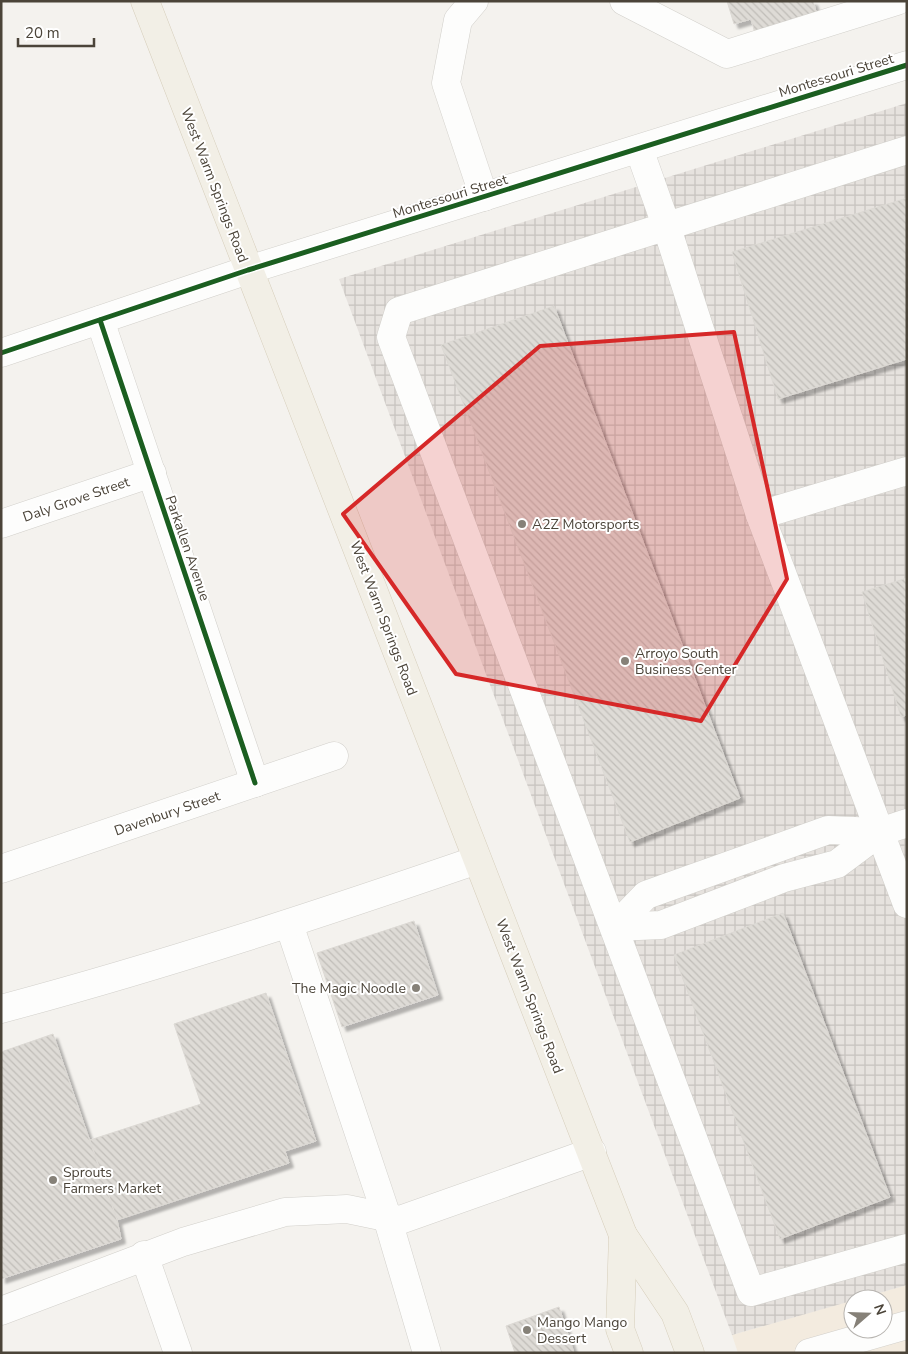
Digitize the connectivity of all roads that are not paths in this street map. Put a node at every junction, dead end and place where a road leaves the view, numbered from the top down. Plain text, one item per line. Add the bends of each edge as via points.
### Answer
1 (144, 1) edge
2 (474, 1) edge
3 (624, 1) edge
4 (897, 1) edge
5 (907, 65) edge
6 (638, 149) junction
7 (907, 150) edge
8 (484, 197) junction
9 (666, 225) junction
10 (248, 270) junction
11 (100, 320) junction
12 (1, 354) edge
13 (907, 471) edge
14 (152, 473) junction
15 (760, 515) junction
16 (1, 524) edge
17 (334, 756) dead end
18 (255, 783) junction
19 (907, 824) edge
20 (880, 832) junction
21 (478, 860) junction
22 (1, 869) edge
23 (907, 904) edge
24 (289, 924) junction
25 (615, 927) junction
26 (1, 1009) edge
27 (592, 1152) junction
28 (387, 1217) junction
29 (624, 1235) junction
30 (907, 1248) edge
31 (144, 1256) junction
32 (1, 1311) edge
33 (907, 1325) edge
34 (178, 1353) edge
35 (427, 1353) edge
36 (629, 1353) edge
37 (690, 1353) edge
38 (808, 1353) edge

1 - 10 main road, West Warm Springs Road
2 - 8 street via 458,20 446,83
3 - 4 street via 727,54
5 - 6 street, Montessouri Street
6 - 8 street, Montessouri Street
6 - 9 street
7 - 9 street
8 - 10 street, Montessouri Street
9 - 15 street
9 - 25 street via 399,311 391,338
10 - 11 street, Montessouri Street
10 - 21 main road, West Warm Springs Road
11 - 12 street, Montessouri Street
11 - 14 street, Parkallen Avenue
13 - 15 street
14 - 16 street, Daly Grove Street
14 - 18 street, Parkallen Avenue
15 - 20 street
17 - 18 street, Davenbury Street
18 - 22 street, Davenbury Street
19 - 20 street
20 - 23 street
20 - 25 street via 828,830 646,895
21 - 24 street
21 - 27 main road, West Warm Springs Road
24 - 26 street
24 - 28 street
25 - 30 street via 752,1292
27 - 28 street via 400,1220
27 - 29 main road, West Warm Springs Road
28 - 31 street via 347,1209 285,1212
28 - 35 street
29 - 36 main road, West Warm Springs Road via 620,1329
29 - 37 main road, West Warm Springs Road via 675,1313
31 - 32 street
31 - 34 street
33 - 38 street

